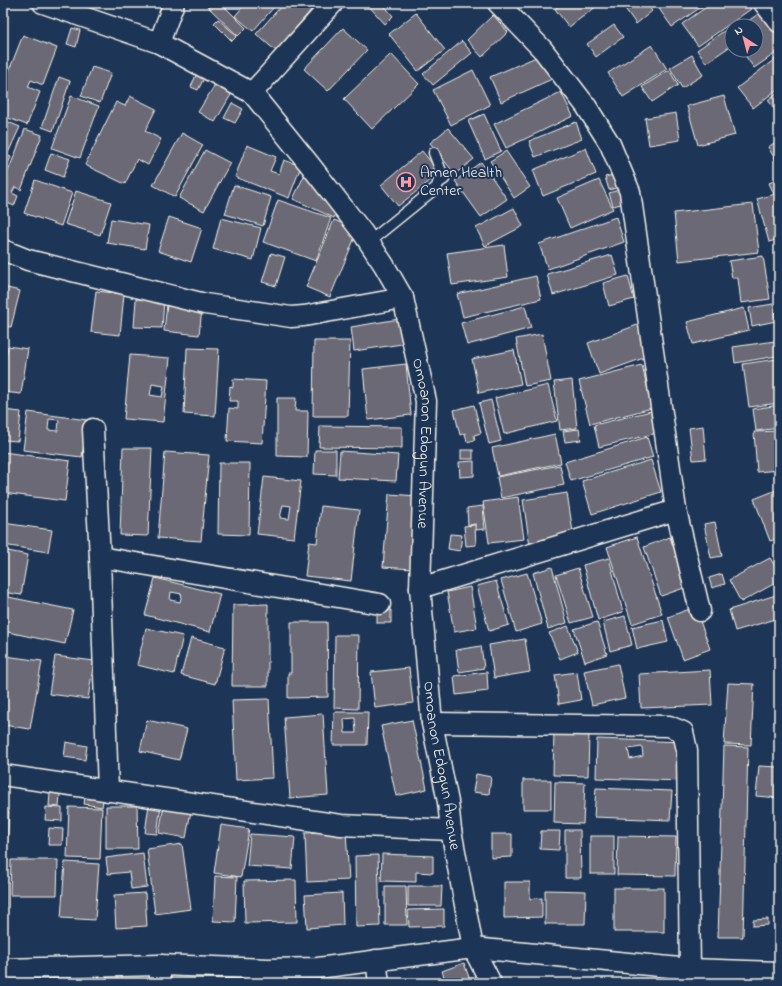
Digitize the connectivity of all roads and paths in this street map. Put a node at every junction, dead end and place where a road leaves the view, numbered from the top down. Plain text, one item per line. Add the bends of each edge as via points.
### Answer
1 (43, 3) edge
2 (174, 3) edge
3 (333, 3) edge
4 (498, 3) edge
5 (764, 3) edge
6 (779, 22) edge
7 (159, 43) junction
8 (252, 93) junction
9 (434, 154) dead end
10 (369, 242) junction
11 (3, 250) edge
12 (403, 298) junction
13 (93, 429) dead end
14 (676, 510) junction
15 (100, 557) junction
16 (420, 588) junction
17 (380, 604) dead end
18 (700, 611) dead end
19 (432, 723) junction
20 (3, 775) edge
21 (108, 791) junction
22 (451, 830) junction
23 (473, 948) junction
24 (376, 960) junction
25 (3, 969) edge
26 (690, 969) junction
27 (779, 972) edge
28 (160, 974) edge
29 (379, 983) edge
30 (491, 983) edge

1 - 7 street, Omoanon Edogun Avenue
2 - 7 street
3 - 8 street
4 - 14 street via 543,50 586,106 610,144 630,192
5 - 6 street
7 - 8 street, Omoanon Edogun Avenue
8 - 10 street, Omoanon Edogun Avenue
9 - 10 lane via 444,179
10 - 12 street, Omoanon Edogun Avenue
11 - 12 street via 28,260 205,304 291,318
12 - 16 street, Omoanon Edogun Avenue via 426,401
13 - 15 street
14 - 16 street
14 - 18 street
15 - 17 street
15 - 21 street
16 - 19 street, Omoanon Edogun Avenue
19 - 22 street, Omoanon Edogun Avenue
19 - 26 street via 669,726 683,732 687,750
20 - 21 street
21 - 22 street via 341,825
22 - 23 street, Omoanon Edogun Avenue
23 - 24 street
23 - 26 street
23 - 30 street, Omoanon Edogun Avenue
24 - 28 street via 318,968
24 - 29 street
25 - 28 street
26 - 27 street

